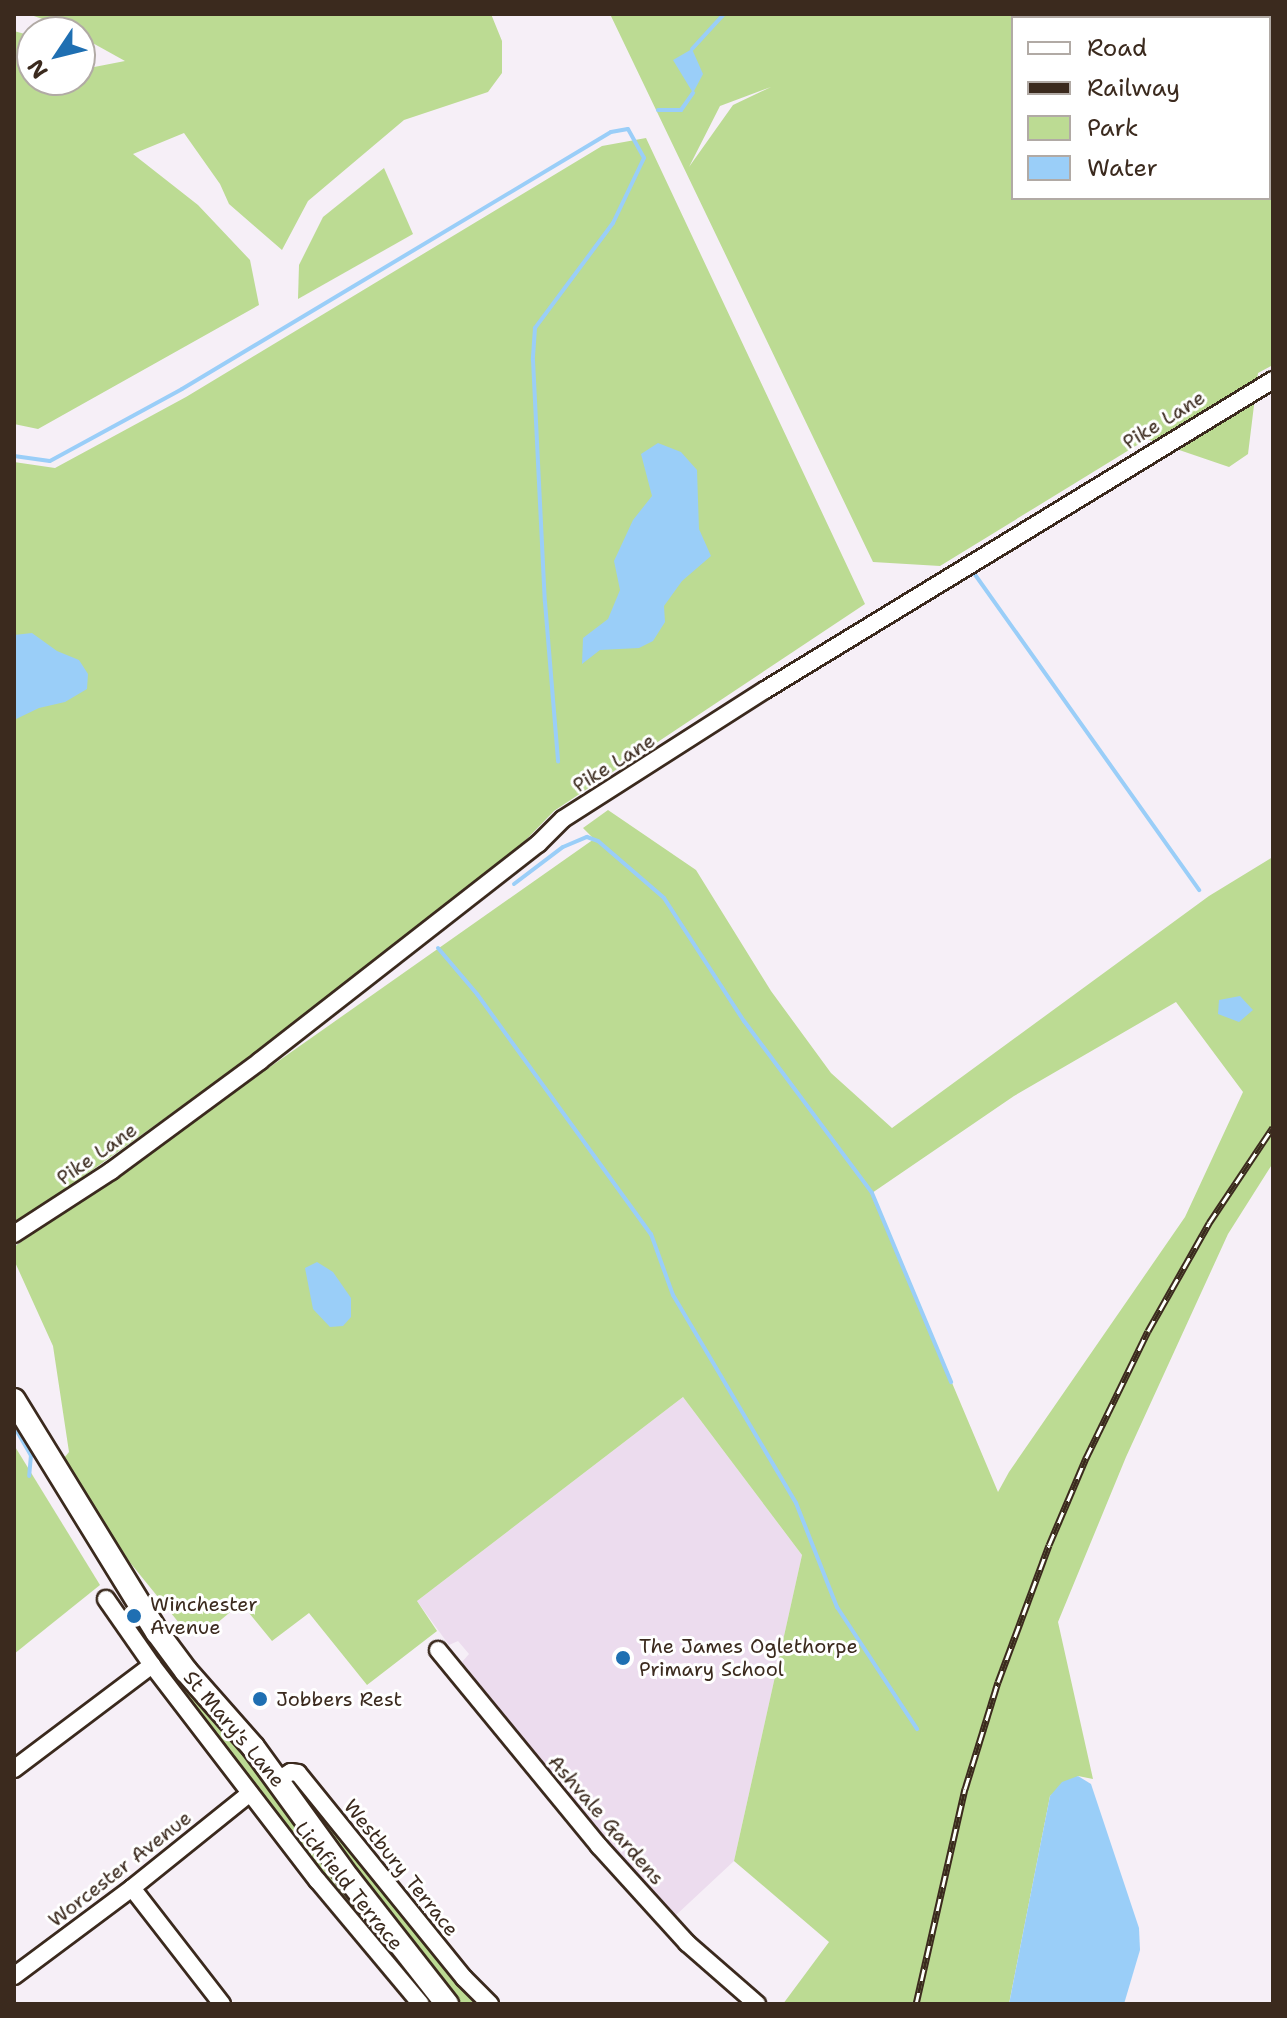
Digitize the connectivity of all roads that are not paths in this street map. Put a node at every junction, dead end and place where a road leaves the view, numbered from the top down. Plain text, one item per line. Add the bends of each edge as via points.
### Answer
1 (1273, 380) edge
2 (14, 1234) edge
3 (14, 1400) edge
4 (106, 1599) dead end
5 (157, 1632) junction
6 (139, 1646) junction
7 (438, 1650) dead end
8 (152, 1665) junction
9 (14, 1769) edge
10 (278, 1780) junction
11 (250, 1793) junction
12 (132, 1888) junction
13 (14, 1976) edge
14 (222, 2004) edge
15 (421, 2004) edge
16 (447, 2004) edge
17 (490, 2004) edge
18 (757, 2004) edge

1 - 2 street, Pike Lane via 563,819 260,1061 111,1171
3 - 5 main road, St Mary's Lane
4 - 6 street, Lichfield Terrace
5 - 6 street
5 - 10 main road, St Mary's Lane
6 - 8 street, Lichfield Terrace
7 - 18 street, Ashvale Gardens via 599,1846 687,1943
8 - 9 street
8 - 11 street, Lichfield Terrace
10 - 16 main road, St Mary's Lane
10 - 17 street, Westbury Terrace via 298,1773
11 - 12 street, Worcester Avenue
11 - 15 street, Lichfield Terrace
12 - 13 street, Worcester Avenue
12 - 14 street

